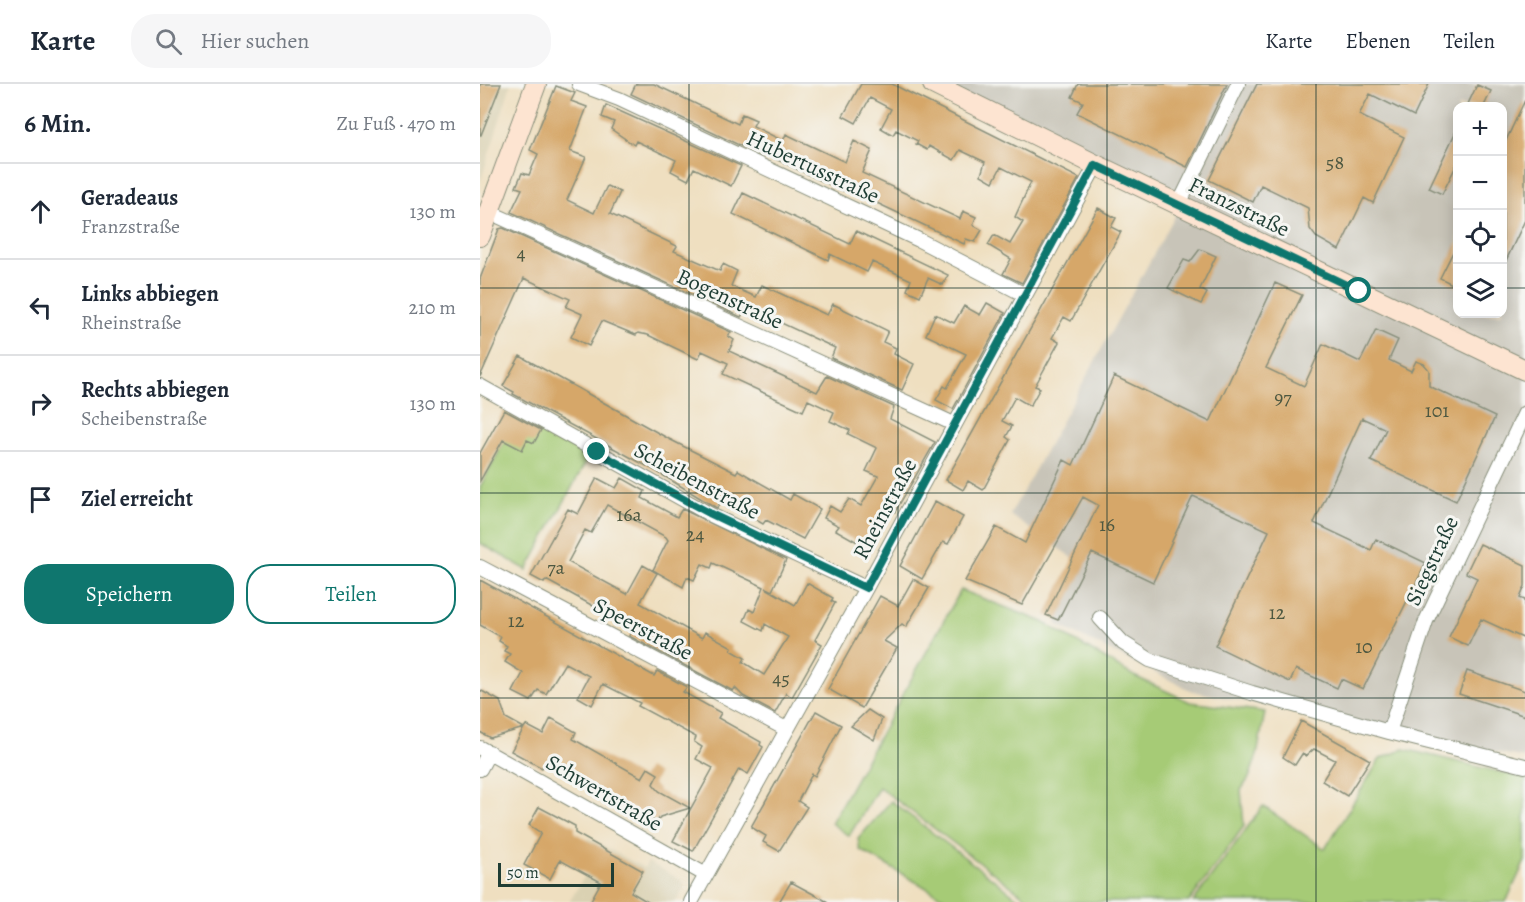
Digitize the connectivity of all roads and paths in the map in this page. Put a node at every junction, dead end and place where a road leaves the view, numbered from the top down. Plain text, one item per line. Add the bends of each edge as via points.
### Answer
1 (536, 84) edge
2 (579, 84) edge
3 (933, 84) edge
4 (1238, 84) edge
5 (1095, 165) junction
6 (1179, 204) junction
7 (489, 212) junction
8 (480, 236) edge
9 (1025, 295) junction
10 (1525, 370) edge
11 (480, 386) edge
12 (1525, 413) edge
13 (954, 424) junction
14 (480, 567) edge
15 (866, 588) junction
16 (1100, 618) dead end
17 (786, 729) junction
18 (1389, 732) junction
19 (485, 750) edge
20 (1525, 766) edge
21 (480, 769) edge
22 (706, 875) junction
23 (691, 902) edge

1 - 7 street
2 - 9 street, Hubertusstraße via 619,99 919,240
3 - 5 street, Franzstraße
4 - 6 street
5 - 6 street, Franzstraße
5 - 9 street, Rheinstraße
6 - 10 street, Franzstraße
7 - 8 street
7 - 13 street, Bogenstraße
9 - 13 street, Rheinstraße
11 - 15 street, Scheibenstraße via 711,514
12 - 18 street, Siegstraße via 1426,621
13 - 15 street, Rheinstraße
14 - 17 street, Speerstraße
15 - 17 street, Rheinstraße
16 - 18 street via 1122,643 1150,660
17 - 22 street, Rheinstraße
18 - 20 street
19 - 21 street
19 - 22 street, Schwertstraße
22 - 23 street, Rheinstraße

